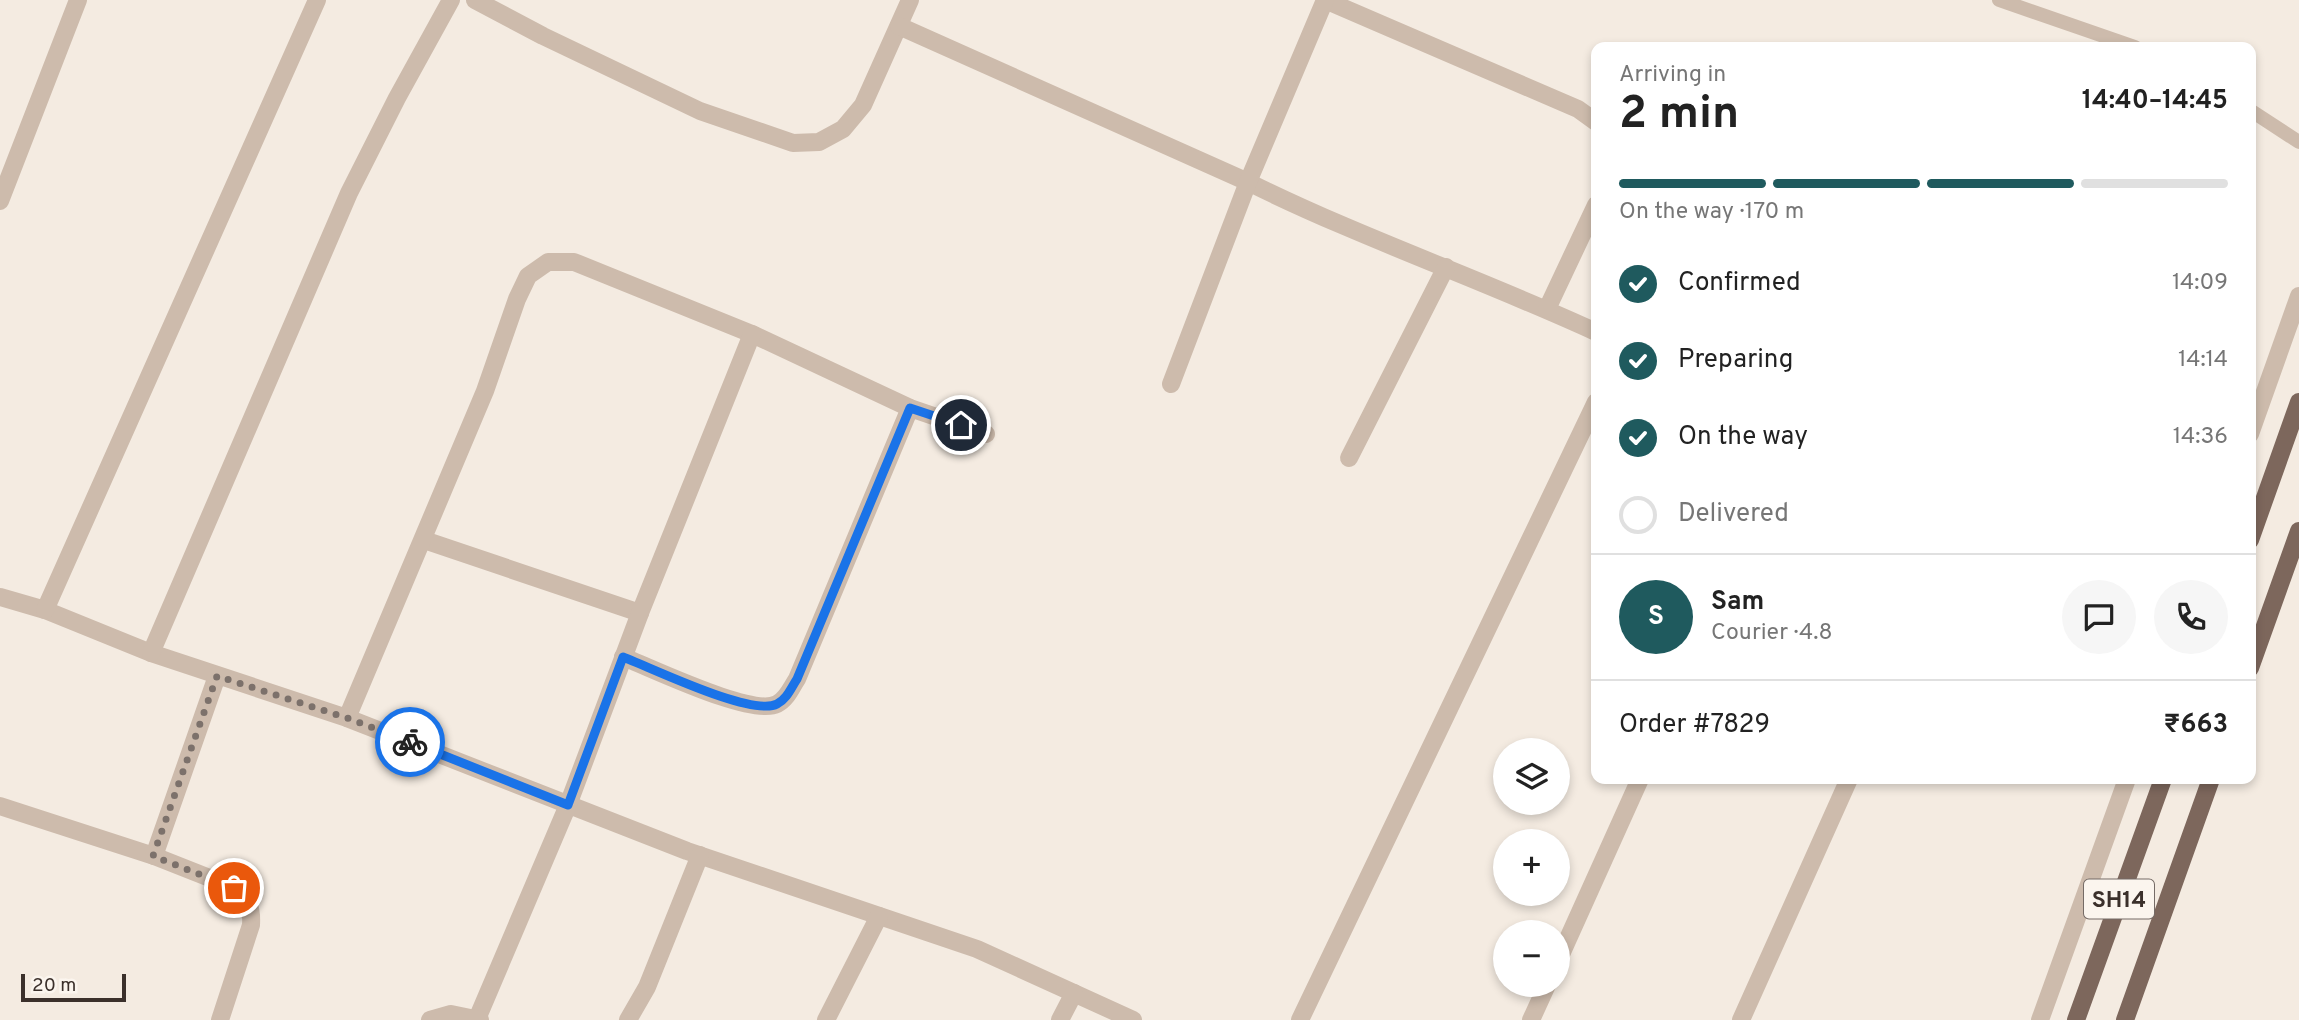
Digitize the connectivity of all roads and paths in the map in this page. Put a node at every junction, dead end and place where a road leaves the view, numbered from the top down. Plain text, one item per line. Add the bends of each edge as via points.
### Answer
1 (78, 0) edge
2 (317, 0) edge
3 (451, 0) edge
4 (475, 0) edge
5 (910, 0) edge
6 (1325, 0) edge
7 (1999, 0) edge
8 (899, 26) junction
9 (2121, 42) edge
10 (2256, 114) edge
11 (1591, 118) edge
12 (2299, 142) edge
13 (1248, 182) junction
14 (0, 201) edge
15 (1591, 216) edge
16 (1446, 268) junction
17 (2299, 296) edge
18 (1547, 309) junction
19 (1591, 330) edge
20 (752, 334) junction
21 (1171, 384) dead end
22 (2299, 402) edge
23 (910, 408) junction
24 (1591, 412) edge
25 (2256, 417) edge
26 (986, 434) dead end
27 (1349, 458) dead end
28 (2256, 523) edge
29 (2299, 531) edge
30 (424, 540) junction
31 (0, 597) edge
32 (45, 610) junction
33 (640, 613) junction
34 (2256, 651) edge
35 (152, 653) junction
36 (623, 657) junction
37 (217, 676) junction
38 (347, 718) junction
39 (1638, 784) edge
40 (1847, 784) edge
41 (2125, 784) edge
42 (2161, 784) edge
43 (2209, 784) edge
44 (568, 805) junction
45 (0, 806) edge
46 (700, 855) junction
47 (153, 856) junction
48 (879, 916) junction
49 (1570, 934) edge
50 (1074, 993) junction
51 (1542, 997) edge
52 (479, 1019) edge
53 (220, 1020) edge
54 (430, 1020) edge
55 (628, 1020) edge
56 (826, 1020) edge
57 (1060, 1020) edge
58 (1133, 1020) edge
59 (1300, 1020) edge
60 (1531, 1020) edge
61 (1741, 1020) edge
62 (2040, 1020) edge
63 (2076, 1020) edge
64 (2125, 1020) edge

1 - 14 street
2 - 32 street
3 - 35 street via 349,193
4 - 8 street via 699,111 793,143 819,142 844,129 863,105
5 - 8 street
6 - 11 street
6 - 13 street
7 - 9 lane
8 - 13 street
10 - 12 lane
13 - 16 street via 1303,210
13 - 21 street
15 - 18 street
16 - 18 street
16 - 27 street
17 - 25 street
18 - 19 street
20 - 23 street
20 - 30 street via 574,262 548,262 537,268 517,299
20 - 33 street
22 - 28 main road
23 - 26 street
23 - 36 street via 797,679 776,705 762,708 736,702
24 - 59 street
29 - 34 main road
30 - 33 street
30 - 38 street
31 - 32 street
32 - 35 street
33 - 36 street
35 - 37 street
36 - 44 street
37 - 38 street
37 - 47 street
38 - 44 street
39 - 49 street
40 - 61 street
41 - 62 street
42 - 63 main road, SH14
43 - 64 main road, SH14
44 - 46 street
44 - 52 street
45 - 47 street
46 - 48 street
46 - 55 street via 647,987
47 - 53 street via 234,888 246,896 252,910
48 - 50 street via 977,948
48 - 56 street
50 - 57 street
50 - 58 street
51 - 60 street
52 - 54 street via 451,1014

